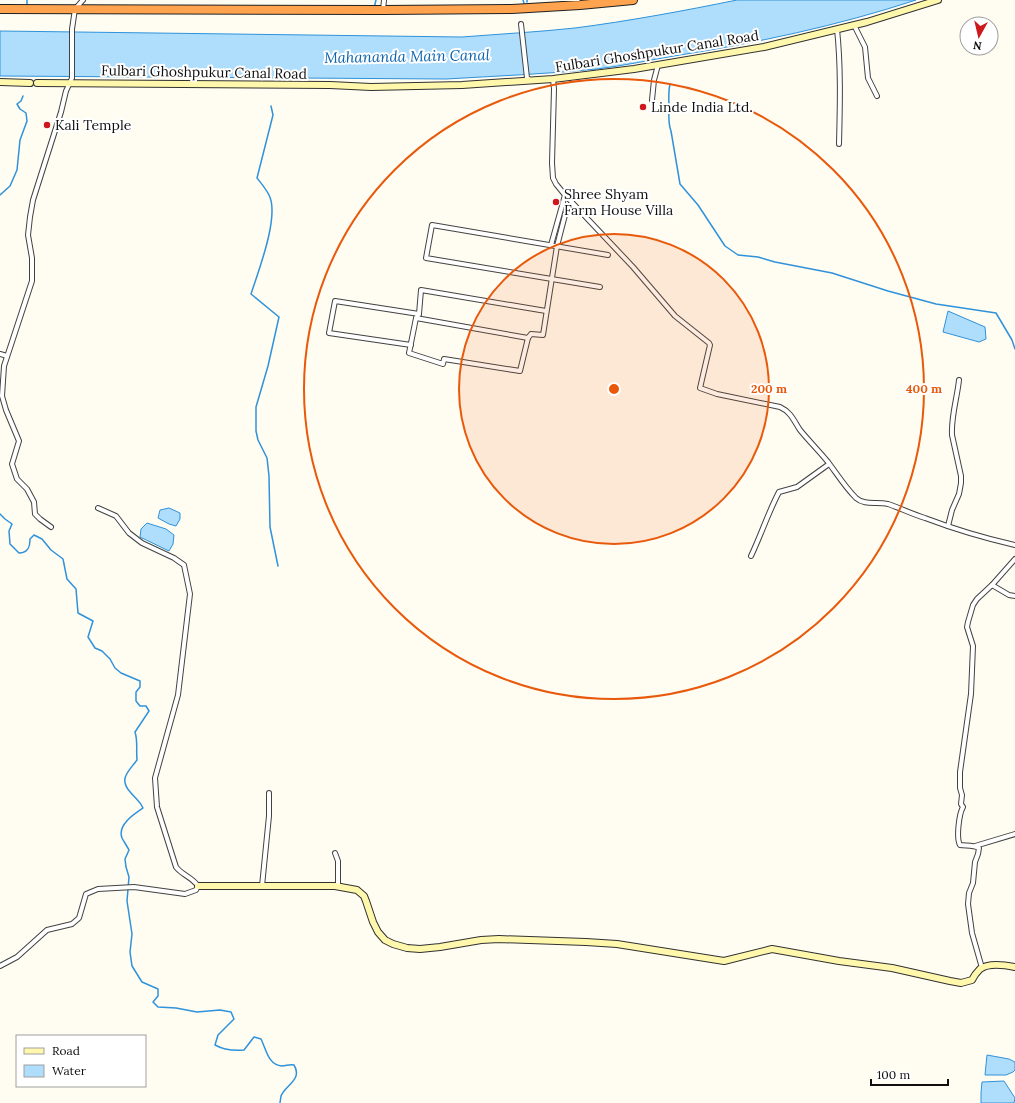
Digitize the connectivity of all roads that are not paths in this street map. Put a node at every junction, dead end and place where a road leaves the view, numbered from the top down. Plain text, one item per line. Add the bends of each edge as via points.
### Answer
1 (83, 0) edge
2 (384, 0) edge
3 (634, 0) edge
4 (938, 0) edge
5 (0, 9) edge
6 (75, 9) junction
7 (384, 10) junction
8 (854, 25) junction
9 (522, 27) dead end
10 (837, 29) junction
11 (658, 65) junction
12 (529, 79) junction
13 (553, 79) junction
14 (72, 81) junction
15 (0, 82) edge
16 (30, 83) joint
17 (37, 83) joint
18 (877, 96) dead end
19 (652, 100) dead end
20 (839, 144) dead end
21 (564, 195) junction
22 (572, 203) junction
23 (551, 245) junction
24 (557, 246) junction
25 (608, 255) dead end
26 (552, 279) junction
27 (600, 287) dead end
28 (546, 311) junction
29 (419, 314) junction
30 (416, 318) junction
31 (528, 338) junction
32 (411, 345) junction
33 (0, 354) edge
34 (7, 356) junction
35 (959, 380) dead end
36 (829, 464) junction
37 (98, 508) dead end
38 (948, 526) junction
39 (51, 527) dead end
40 (1015, 546) edge
41 (751, 556) dead end
42 (1015, 559) edge
43 (992, 585) junction
44 (1015, 596) edge
45 (269, 793) dead end
46 (1015, 834) edge
47 (975, 846) junction
48 (335, 853) dead end
49 (198, 886) junction
50 (262, 886) junction
51 (338, 887) junction
52 (0, 966) edge
53 (1015, 967) edge
54 (982, 968) junction

1 - 6 street
2 - 7 street
3 - 7 highway via 512,9
4 - 8 street, Fulbari Ghoshpukur Canal Road
5 - 6 highway
6 - 7 highway
6 - 14 street via 72,29
8 - 10 street, Fulbari Ghoshpukur Canal Road
8 - 18 street via 865,47 868,78
9 - 12 street
10 - 11 street, Fulbari Ghoshpukur Canal Road via 764,47
10 - 20 street via 841,99
11 - 13 street, Fulbari Ghoshpukur Canal Road
11 - 19 street
12 - 13 street, Fulbari Ghoshpukur Canal Road
12 - 14 street, Fulbari Ghoshpukur Canal Road via 462,85 371,87
13 - 21 street via 552,172 556,184
14 - 17 street, Fulbari Ghoshpukur Canal Road
14 - 34 street via 66,91 33,200 28,235 32,280
15 - 16 street
16 - 17 street
21 - 22 street
21 - 23 street
22 - 24 street via 565,214
22 - 36 street via 633,267 674,316 709,342 700,388 786,411
23 - 24 street
23 - 26 street via 432,224 426,258
24 - 25 street
24 - 26 street
26 - 27 street
26 - 28 street
28 - 29 street via 421,290
28 - 31 street via 542,335 531,334
29 - 30 street
29 - 32 street via 335,301 329,333
30 - 31 street
30 - 32 street
31 - 32 street via 520,371 444,359 443,364 409,353
33 - 34 street
34 - 39 street via 2,396 19,441 12,464 17,479 28,489 34,502 35,514
35 - 38 street via 951,429 961,483
36 - 38 street via 848,489 862,501 888,504
36 - 41 street via 797,487 779,492
37 - 49 street via 116,516 129,533 142,543 174,558 184,566 190,594 178,695 155,778 158,807 176,867
38 - 40 street
42 - 43 street
43 - 44 street
43 - 47 street via 973,605 967,626 973,646 971,694 960,772 963,807 958,841 960,845
45 - 50 street
46 - 47 street
47 - 54 street via 979,848 968,904 970,923
48 - 51 street via 338,861
49 - 50 street
49 - 52 street via 196,890 184,894 134,887 98,889 86,894 79,918 72,924 47,930 17,956
50 - 51 street
51 - 54 street via 358,890 364,896 373,922 385,940 420,949 499,939 617,944 724,961 772,949 892,968 950,982 972,980
53 - 54 street

